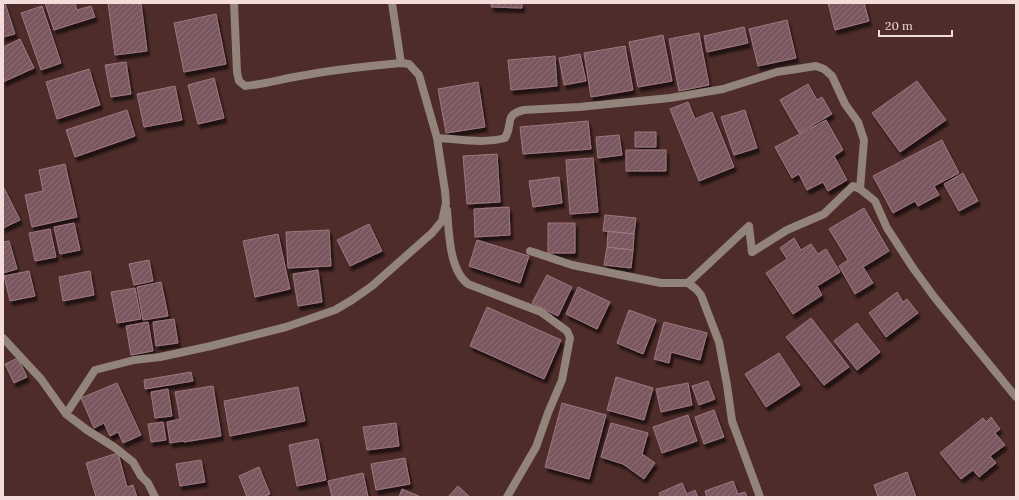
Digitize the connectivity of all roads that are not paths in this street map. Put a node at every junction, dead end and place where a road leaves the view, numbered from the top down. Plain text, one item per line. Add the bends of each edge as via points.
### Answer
1 (234, 3) edge
2 (392, 3) edge
3 (401, 63) junction
4 (437, 138) junction
5 (860, 189) junction
6 (446, 203) junction
7 (530, 251) dead end
8 (688, 283) junction
9 (3, 338) edge
10 (1016, 398) edge
11 (66, 414) junction
12 (155, 497) edge
13 (506, 497) edge
14 (760, 497) edge

1 - 3 street via 237,72 239,81 245,86 352,68
2 - 3 street
3 - 4 street via 409,64 419,75
4 - 5 street via 499,140 505,138 510,131 512,115 524,110 670,98 723,89 777,72 816,66 832,76 858,122 864,140
4 - 6 street
5 - 8 street via 852,186 824,214 787,230 752,252 749,226
5 - 10 street via 876,201 887,228 935,298
6 - 11 street via 442,221 432,232 372,286 335,310 286,327 211,346 95,370
6 - 13 street via 455,266 463,280 541,312 567,331 570,338 562,380 536,447
7 - 8 street via 572,265 661,283
8 - 14 street via 700,295 719,342 732,421
9 - 11 street via 41,379
11 - 12 street via 133,462

